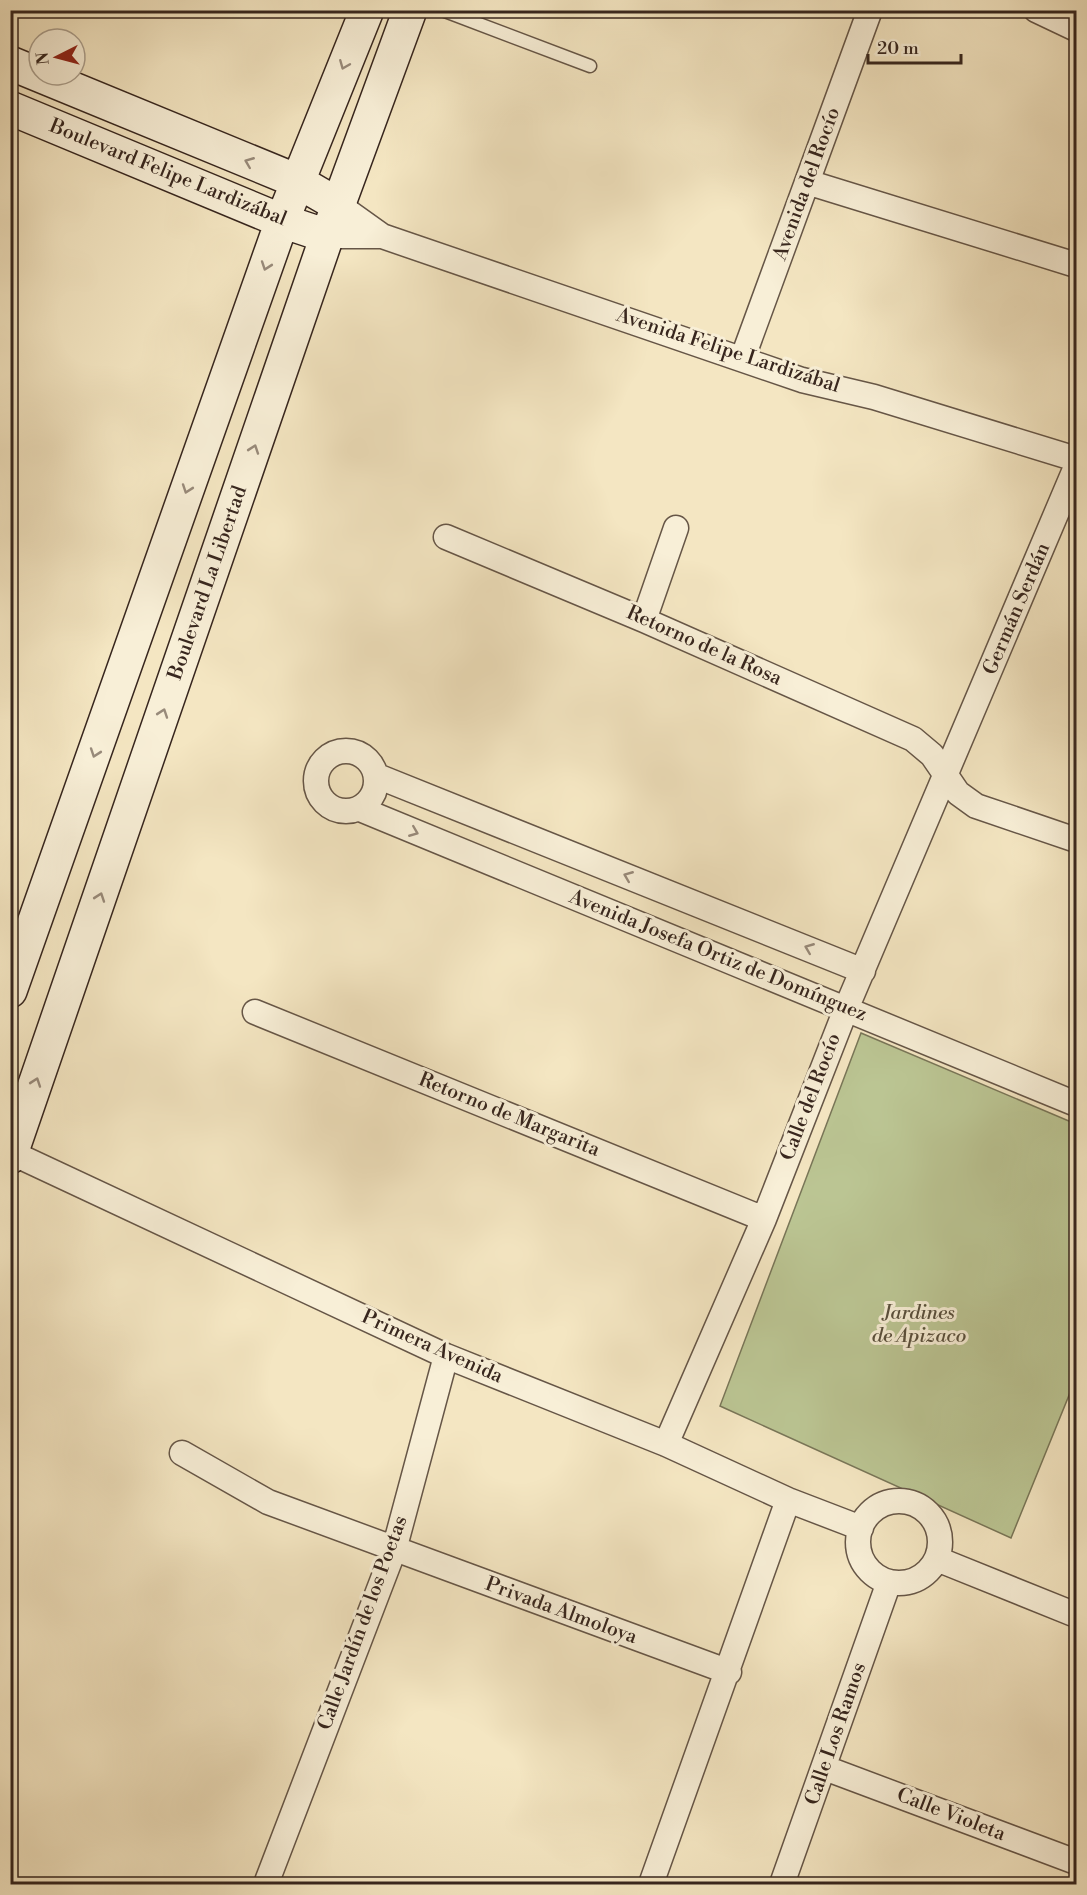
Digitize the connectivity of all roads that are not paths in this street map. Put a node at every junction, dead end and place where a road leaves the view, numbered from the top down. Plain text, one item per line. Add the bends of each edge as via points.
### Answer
1 (367, 10) edge
2 (410, 10) edge
3 (442, 10) edge
4 (870, 10) edge
5 (1036, 10) edge
6 (1077, 29) edge
7 (10, 63) edge
8 (590, 66) dead end
9 (10, 108) edge
10 (297, 182) junction
11 (807, 182) junction
12 (340, 206) junction
13 (282, 221) junction
14 (327, 236) junction
15 (382, 236) junction
16 (1077, 265) edge
17 (743, 357) junction
18 (1077, 459) edge
19 (1077, 467) edge
20 (676, 528) dead end
21 (446, 537) dead end
22 (644, 620) junction
23 (957, 750) joint
24 (377, 776) junction
25 (946, 777) junction
26 (360, 809) junction
27 (1077, 840) edge
28 (863, 971) junction
29 (10, 991) edge
30 (846, 1009) junction
31 (255, 1012) dead end
32 (1077, 1104) edge
33 (11, 1154) edge
34 (764, 1219) junction
35 (446, 1356) junction
36 (666, 1444) junction
37 (183, 1454) dead end
38 (788, 1500) junction
39 (861, 1528) junction
40 (394, 1550) junction
41 (937, 1559) junction
42 (889, 1582) junction
43 (1077, 1615) edge
44 (729, 1672) junction
45 (825, 1768) junction
46 (1077, 1862) edge
47 (266, 1884) edge
48 (651, 1884) edge
49 (782, 1884) edge

1 -> 10 main road
2 - 12 main road, Boulevard La Libertad
3 - 8 lane
4 - 11 street, Avenida del Rocío
5 - 6 street
10 -> 7 main road, Boulevard Felipe Lardizábal
9 - 13 main road, Boulevard Felipe Lardizábal
10 - 12 main road, Boulevard Felipe Lardizábal
10 - 13 main road
11 - 16 street
11 - 17 street, Avenida del Rocío
12 - 14 main road, Boulevard La Libertad
12 - 15 street, Avenida Felipe Lardizábal
13 - 14 main road, Boulevard Felipe Lardizábal
13 -> 29 main road
14 - 15 street, Avenida Felipe Lardizábal
33 -> 14 main road, Boulevard La Libertad
15 - 17 street, Avenida Felipe Lardizábal
17 - 18 street, Avenida Felipe Lardizábal via 802,380 874,397
19 - 23 street, Germán Serdán
20 - 22 street
21 - 22 street, Retorno de la Rosa
22 - 25 street, Retorno de la Rosa via 913,739 932,755
23 - 25 street, Calle del Rocío
24 - 26 street via 374,795
24 - 26 street via 368,759 351,750 332,753 318,766 315,785 324,803 340,812
28 -> 24 street, Avenida Josefa Ortiz de Domínguez
25 - 27 street, Retorno de la Rosa via 958,793 976,806
25 - 28 street, Calle del Rocío
26 -> 30 street, Avenida Josefa Ortiz de Domínguez
28 - 30 street, Calle del Rocío
30 - 32 street, Avenida Josefa Ortiz de Domínguez
30 - 34 street, Calle del Rocío
31 - 34 street, Retorno de Margarita
33 - 35 street, Primera Avenida
34 - 36 street, Calle del Rocío
35 - 36 street, Primera Avenida
35 - 40 street, Calle Jardín de los Poetas
36 - 38 street, Primera Avenida
37 - 40 street, Privada Almoloya via 268,1502
38 - 39 street, Primera Avenida
38 - 44 street
39 - 41 street via 869,1514 882,1504 899,1500 915,1504 938,1527
39 - 42 street via 858,1545 863,1561 874,1574
40 - 44 street, Privada Almoloya
40 - 47 street, Calle Jardín de los Poetas
41 - 42 street via 917,1579
41 - 43 street
42 - 45 street, Calle Los Ramos
44 - 48 street
45 - 46 street, Calle Violeta
45 - 49 street, Calle Los Ramos

